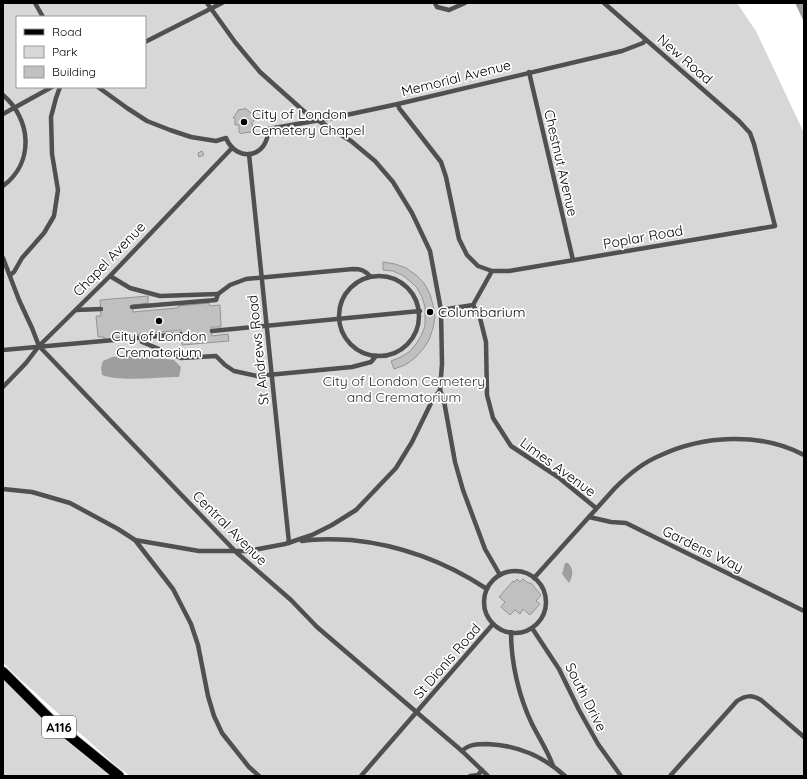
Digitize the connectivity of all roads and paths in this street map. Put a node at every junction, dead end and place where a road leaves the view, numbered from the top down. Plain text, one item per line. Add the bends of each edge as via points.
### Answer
1 (35, 3) edge
2 (207, 3) edge
3 (222, 3) edge
4 (435, 3) edge
5 (465, 3) edge
6 (604, 3) edge
7 (211, 9) junction
8 (42, 16) edge
9 (646, 40) junction
10 (146, 42) edge
11 (528, 72) junction
12 (50, 88) edge
13 (60, 88) edge
14 (99, 88) edge
15 (3, 95) edge
16 (398, 104) junction
17 (15, 108) junction
18 (3, 114) edge
19 (318, 120) junction
20 (750, 134) joint
21 (232, 148) junction
22 (249, 154) junction
23 (3, 186) edge
24 (3, 258) edge
25 (573, 260) junction
26 (492, 271) junction
27 (10, 275) junction
28 (110, 276) junction
29 (370, 276) junction
30 (262, 277) junction
31 (218, 294) junction
32 (473, 306) junction
33 (132, 307) dead end
34 (101, 309) dead end
35 (76, 310) junction
36 (442, 310) junction
37 (420, 311) junction
38 (339, 320) junction
39 (266, 326) junction
40 (212, 331) dead end
41 (181, 334) dead end
42 (141, 337) junction
43 (39, 346) junction
44 (3, 350) edge
45 (376, 356) junction
46 (272, 375) junction
47 (3, 387) edge
48 (440, 390) junction
49 (804, 455) edge
50 (3, 489) edge
51 (594, 510) junction
52 (589, 517) junction
53 (135, 540) junction
54 (289, 543) junction
55 (236, 552) junction
56 (500, 575) junction
57 (534, 578) junction
58 (487, 590) junction
59 (804, 611) edge
60 (493, 624) junction
61 (532, 628) junction
62 (511, 632) junction
63 (3, 672) edge
64 (417, 712) junction
65 (804, 737) edge
66 (462, 751) junction
67 (553, 766) junction
68 (482, 770) junction
69 (119, 776) edge
70 (259, 776) edge
71 (361, 776) edge
72 (470, 776) edge
73 (488, 776) edge
74 (565, 776) edge
75 (621, 776) edge
76 (670, 776) edge

1 - 8 lane
2 - 7 lane
3 - 7 lane
4 - 5 lane via 437,7 449,10
6 - 9 lane, New Road
7 - 10 lane
7 - 19 lane via 260,72 306,113
9 - 11 lane, Memorial Avenue via 622,51
9 - 20 lane, New Road via 739,121
11 - 16 lane, Memorial Avenue
11 - 25 lane, Chestnut Avenue
12 - 17 lane
13 - 27 lane via 51,117 52,154 58,190 54,216 44,233
14 - 21 lane via 147,121 191,138 216,141 226,138
15 - 17 lane
16 - 19 lane, Memorial Avenue
16 - 26 lane via 441,162 459,239 467,255 478,266
17 - 18 lane
17 - 23 lane via 24,125 24,153 18,170
19 - 22 lane, Memorial Avenue via 268,129 264,146
19 - 36 lane via 352,141 375,161 393,182 412,212 430,251
20 - 25 lane, Poplar Road via 775,226
21 - 22 lane via 237,152
21 - 28 lane, Chapel Avenue
22 - 30 lane, St Andrews Road
24 - 27 lane, Central Avenue
25 - 26 lane, Poplar Road via 509,271
26 - 32 lane
27 - 43 lane, Central Avenue
28 - 31 lane via 130,288 160,296
28 - 35 lane, Chapel Avenue
29 - 30 lane via 360,269 353,269
29 - 37 lane via 392,277 403,282 417,300
29 - 38 lane via 359,281 343,297
30 - 31 lane via 230,286
30 - 39 lane, St Andrews Road
31 - 33 lane via 216,300
32 - 36 lane
32 - 51 lane, Limes Avenue via 480,318 486,342 487,395 493,418 511,446 558,477
34 - 35 lane
35 - 43 lane, Chapel Avenue
36 - 48 lane
37 - 38 lane
37 - 45 lane via 417,329 408,344 399,351
38 - 39 lane
38 - 45 lane via 347,340 355,348
39 - 40 lane
39 - 46 lane, St Andrews Road
41 - 42 lane
42 - 43 lane
42 - 46 lane via 142,342 181,358 216,356 234,371 256,376
43 - 44 lane
43 - 47 lane, Chapel Avenue
43 - 55 lane, Central Avenue
45 - 46 lane via 371,362 352,367
46 - 54 lane, St Andrews Road
48 - 54 lane via 396,468 356,510 312,535
48 - 56 lane via 463,490 485,549
49 - 51 lane, Limes Avenue via 792,449 740,439 711,440 684,446 659,456 626,477
50 - 53 lane via 32,492 70,503
51 - 52 lane
52 - 57 lane
52 - 59 lane, Gardens Way via 611,522 626,522
53 - 55 lane via 199,551
53 - 70 lane via 173,589 191,624 198,644 208,696 222,733 249,768
54 - 55 lane
54 - 58 lane via 335,538 398,548 429,558
55 - 64 lane, Central Avenue
56 - 57 lane via 516,571
56 - 58 lane via 493,580
57 - 61 lane via 543,589 546,604 542,618
58 - 60 lane via 485,608
60 - 62 lane
60 - 64 lane, St Dionis Road
61 - 62 lane via 523,632
61 - 75 lane, South Drive via 560,669 598,744
62 - 67 lane via 514,667 522,698
63 - 69 main road, A116 via 56,725
64 - 66 lane, Central Avenue
64 - 71 lane, St Dionis Road
65 - 76 lane via 761,700 754,696 742,697
66 - 67 lane via 465,747 477,744 499,744 516,747
66 - 68 lane, Central Avenue
67 - 74 lane
68 - 72 lane via 478,775
68 - 73 lane, Central Avenue

